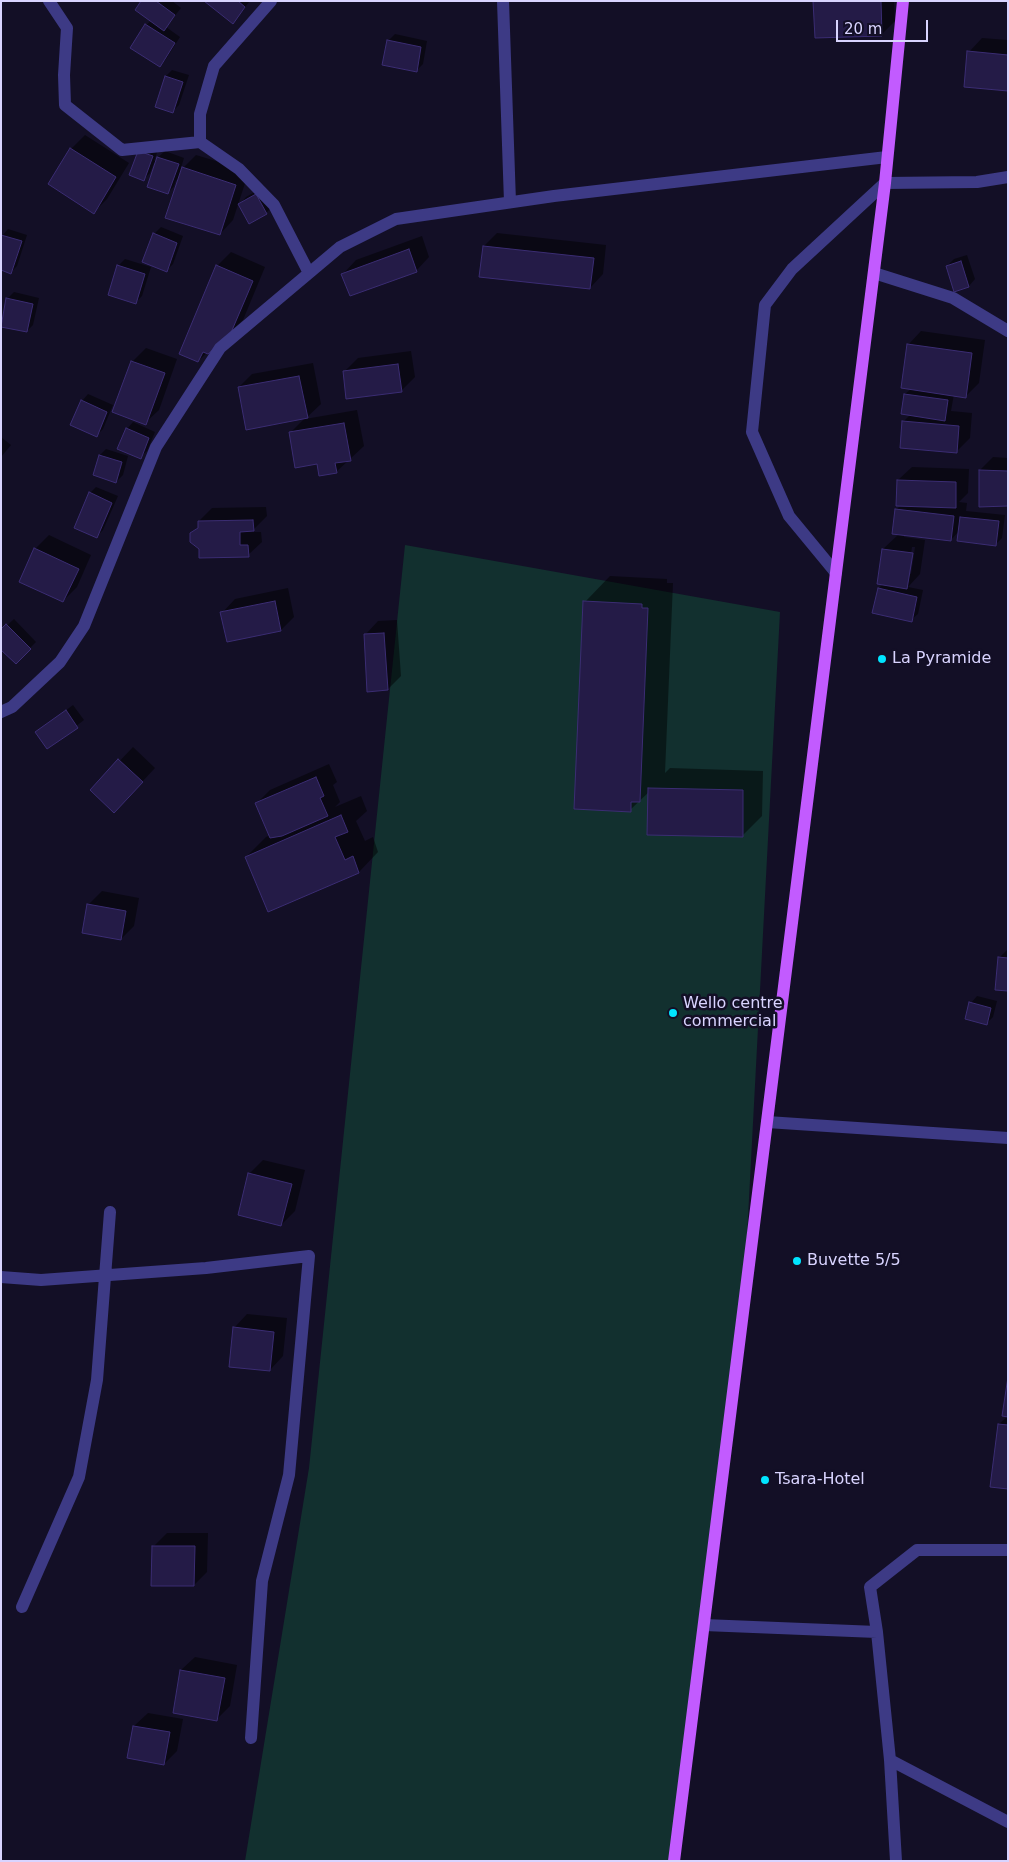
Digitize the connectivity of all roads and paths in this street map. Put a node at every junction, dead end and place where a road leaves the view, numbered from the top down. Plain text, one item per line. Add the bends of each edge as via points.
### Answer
1 (48, 1) edge
2 (271, 1) edge
3 (503, 1) edge
4 (902, 1) edge
5 (200, 142) junction
6 (887, 157) junction
7 (1008, 178) edge
8 (885, 183) junction
9 (510, 202) junction
10 (309, 273) junction
11 (874, 273) junction
12 (1008, 331) edge
13 (836, 573) junction
14 (1, 712) edge
15 (767, 1122) junction
16 (1008, 1138) edge
17 (110, 1212) dead end
18 (106, 1275) junction
19 (1, 1277) edge
20 (1008, 1550) edge
21 (22, 1607) dead end
22 (704, 1625) junction
23 (877, 1632) junction
24 (251, 1738) dead end
25 (890, 1760) junction
26 (1008, 1822) edge
27 (674, 1861) edge
28 (896, 1861) edge

1 - 5 street via 67,28 65,105 122,150
2 - 5 street via 214,66 200,114
3 - 9 street
4 - 6 main road
5 - 10 street via 238,169 274,205
6 - 8 main road
6 - 9 street
7 - 8 street via 977,182
8 - 11 main road
8 - 13 street via 792,269 765,305 752,432 789,516
9 - 10 street via 396,219 340,247
10 - 14 street via 220,348 156,447 84,626 60,662 12,707
11 - 12 street via 953,298
11 - 13 main road
13 - 15 main road
15 - 16 street
15 - 22 main road
17 - 18 street
18 - 19 street via 41,1280
18 - 21 street via 97,1380 79,1477
18 - 24 street via 310,1256 288,1476 262,1582
20 - 23 street via 917,1550 870,1587
22 - 23 street
22 - 27 main road
23 - 25 street
25 - 26 street
25 - 28 street

